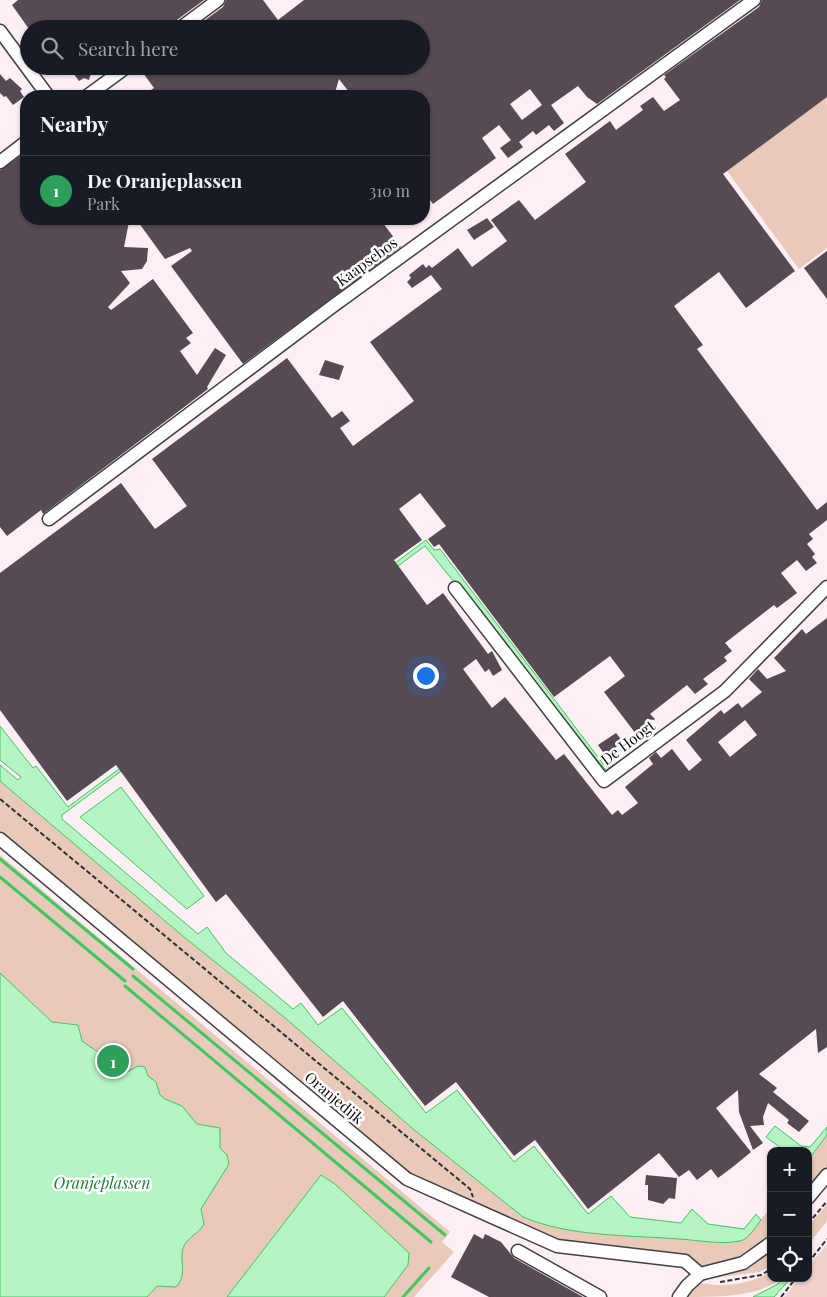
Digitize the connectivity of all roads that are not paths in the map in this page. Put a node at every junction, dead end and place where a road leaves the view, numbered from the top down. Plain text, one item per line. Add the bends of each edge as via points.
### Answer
1 (218, 0) edge
2 (754, 0) edge
3 (191, 20) edge
4 (0, 31) edge
5 (20, 58) edge
6 (32, 75) edge
7 (116, 75) edge
8 (44, 90) edge
9 (95, 90) edge
10 (20, 147) edge
11 (0, 162) edge
12 (49, 519) dead end
13 (827, 586) edge
14 (455, 588) dead end
15 (0, 840) edge
16 (827, 1175) edge
17 (812, 1193) edge
18 (767, 1246) edge
19 (518, 1251) dead end
20 (700, 1274) junction
21 (600, 1297) edge
22 (679, 1297) edge

1 - 3 street
2 - 12 street, Kaapsebos via 332,306
4 - 5 street
6 - 8 street
7 - 9 street
10 - 11 street
13 - 14 street, De Hoogt via 725,691 604,781
15 - 20 street, Oranjedijk via 407,1179 557,1246 685,1261
16 - 17 street
18 - 20 street via 743,1263
19 - 21 street
20 - 22 street

